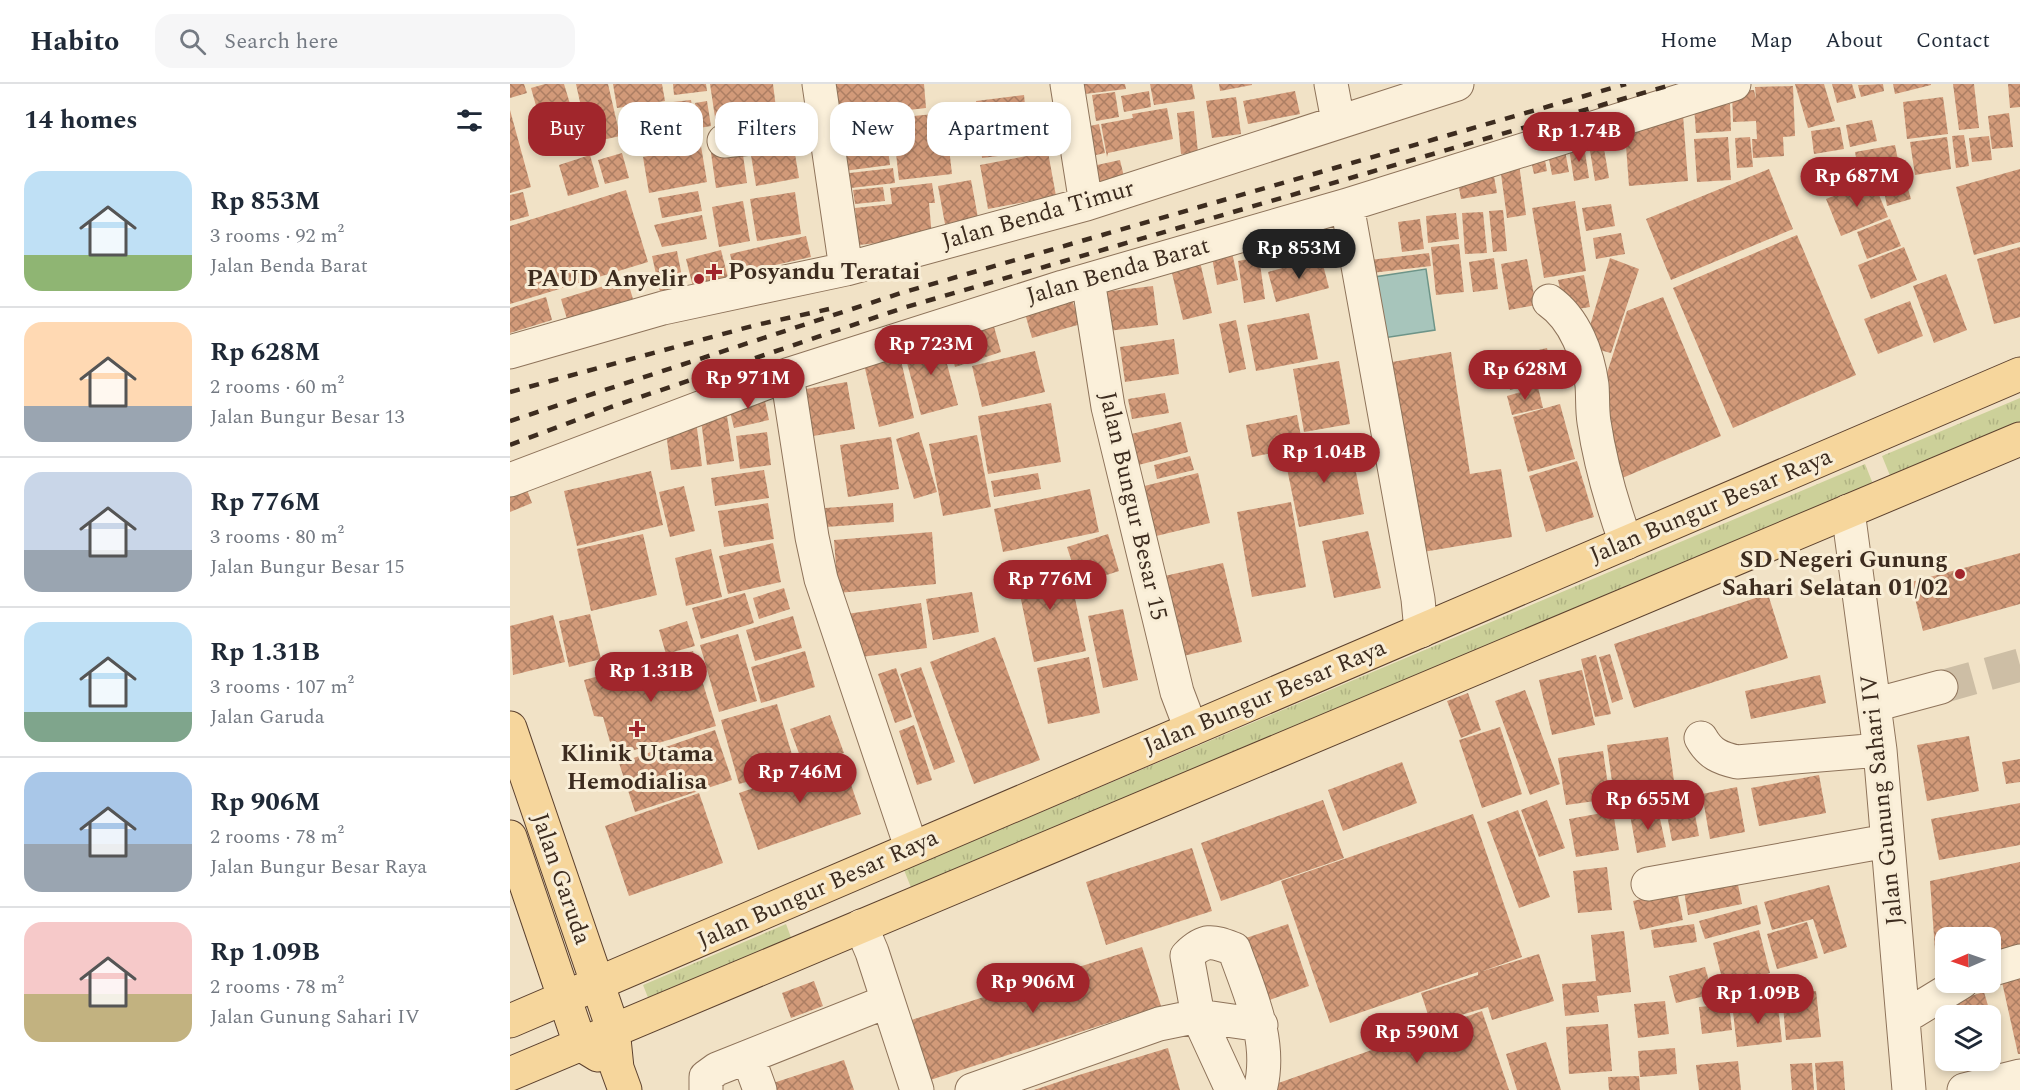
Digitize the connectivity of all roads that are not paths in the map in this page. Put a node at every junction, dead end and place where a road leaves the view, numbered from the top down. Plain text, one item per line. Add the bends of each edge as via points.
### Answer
1 (819, 84) edge
2 (1067, 84) edge
3 (1331, 84) edge
4 (1456, 84) edge
5 (1734, 84) edge
6 (1338, 121) junction
7 (825, 130) junction
8 (818, 131) edge
9 (1086, 204) junction
10 (1347, 205) junction
11 (846, 269) junction
12 (1088, 280) junction
13 (1549, 301) dead end
14 (510, 352) edge
15 (2020, 374) edge
16 (787, 375) junction
17 (2020, 439) edge
18 (510, 480) edge
19 (1848, 511) junction
20 (1626, 543) junction
21 (1421, 631) junction
22 (1941, 687) tunnel mouth
23 (1874, 705) junction
24 (510, 728) edge
25 (1191, 729) junction
26 (1701, 738) dead end
27 (1880, 750) junction
28 (510, 837) edge
29 (1887, 841) junction
30 (911, 848) junction
31 (846, 878) junction
32 (1648, 884) dead end
33 (861, 926) junction
34 (2020, 961) edge
35 (2001, 967) edge
36 (597, 984) junction
37 (1944, 993) edge
38 (563, 998) junction
39 (888, 1001) junction
40 (1198, 1016) junction
41 (1903, 1018) junction
42 (510, 1021) edge
43 (1261, 1024) junction
44 (613, 1029) junction
45 (580, 1044) junction
46 (748, 1057) junction
47 (510, 1074) edge
48 (2020, 1076) edge
49 (621, 1079) edge
50 (706, 1090) edge
51 (760, 1090) edge
52 (917, 1090) edge
53 (972, 1090) edge
54 (1232, 1090) edge
55 (1260, 1090) edge
56 (1909, 1090) edge
57 (1964, 1090) edge

1 - 7 street
2 - 9 street
3 - 6 street
4 - 6 street, Jalan Benda Timur
5 - 10 street, Jalan Benda Barat
6 - 9 street, Jalan Benda Timur
7 - 8 street
7 - 11 street
9 - 11 street, Jalan Benda Timur
10 - 12 street, Jalan Benda Barat
10 - 21 street
11 - 14 street, Jalan Benda Timur via 663,308
12 - 16 street, Jalan Benda Barat
12 - 25 street, Jalan Bungur Besar 15 via 1114,434 1177,692
13 - 20 street via 1576,332 1590,373 1594,421 1615,514
15 - 20 main road, Jalan Bungur Besar Raya
16 - 18 street, Jalan Benda Barat
16 - 30 street via 822,579
17 - 19 main road, Jalan Bungur Besar Raya
19 - 23 street, Jalan Gunung Sahari IV
19 - 33 main road, Jalan Bungur Besar Raya
20 - 21 main road, Jalan Bungur Besar Raya
21 - 25 main road, Jalan Bungur Besar Raya
22 - 23 street
23 - 27 street, Jalan Gunung Sahari IV
24 - 36 main road, Jalan Garuda
25 - 30 main road, Jalan Bungur Besar Raya
26 - 27 street via 1716,756 1737,762
27 - 29 street, Jalan Gunung Sahari IV
28 - 38 main road, Jalan Garuda
29 - 32 street
29 - 41 street, Jalan Gunung Sahari IV
30 - 31 main road, Jalan Bungur Besar Raya
31 - 33 main road
31 - 36 main road, Jalan Bungur Besar Raya
33 - 39 street
33 - 44 main road, Jalan Bungur Besar Raya
34 - 35 street
36 - 38 main road, Jalan Bungur Besar Raya
36 - 44 main road, Jalan Garuda
37 - 41 street
38 - 42 main road, Jalan Bungur Besar Raya
38 - 45 main road, Jalan Garuda
39 - 46 street
39 - 52 street
40 - 43 street
40 - 43 street via 1187,956 1198,945 1213,941 1233,949
40 - 53 street via 1158,1024
40 - 54 street
41 - 56 street, Jalan Gunung Sahari IV
43 - 55 street via 1265,1071
44 - 45 main road, Jalan Bungur Besar Raya
44 - 49 main road, Jalan Garuda
45 - 47 main road, Jalan Bungur Besar Raya
45 - 49 main road
46 - 50 street via 706,1077
46 - 51 street
48 - 57 street

